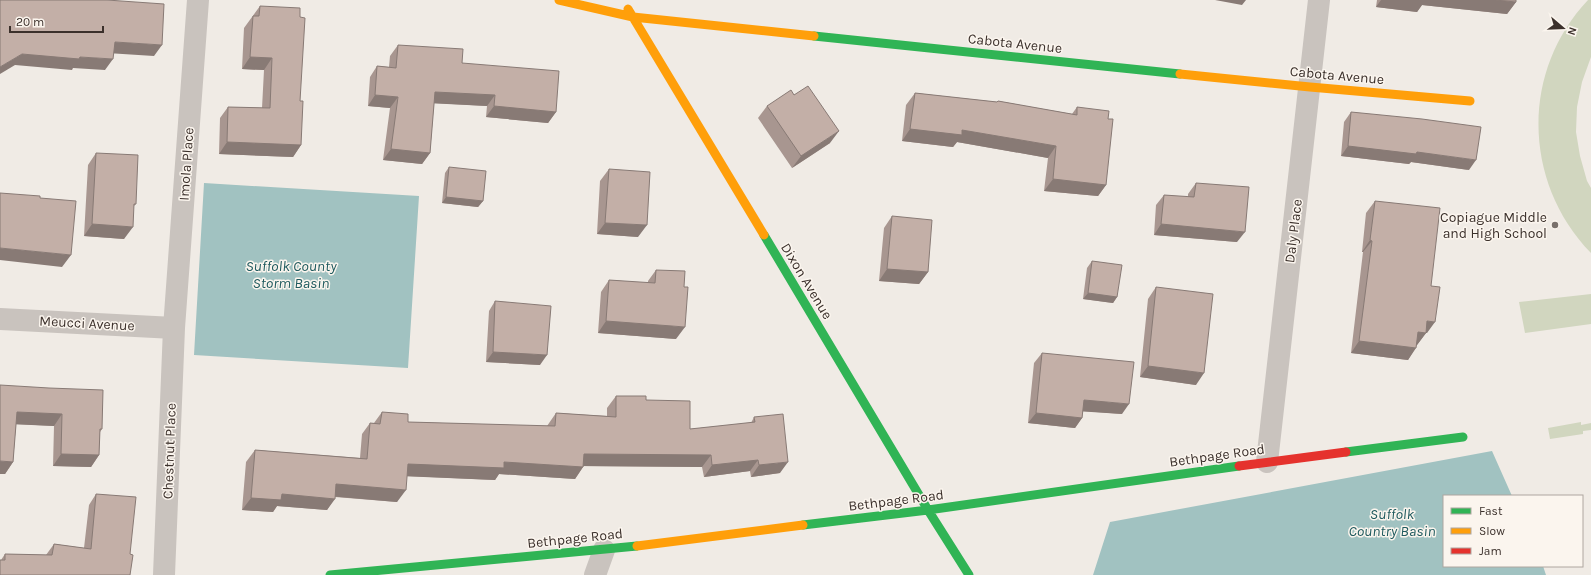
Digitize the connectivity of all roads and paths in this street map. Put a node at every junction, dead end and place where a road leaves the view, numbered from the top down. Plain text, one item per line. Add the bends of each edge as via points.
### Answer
1 (198, 0) edge
2 (559, 0) edge
3 (623, 0) edge
4 (1319, 0) edge
5 (633, 18) junction
6 (1310, 87) junction
7 (1470, 101) dead end
8 (0, 319) edge
9 (174, 328) junction
10 (1463, 437) dead end
11 (1267, 462) junction
12 (928, 510) junction
13 (604, 550) junction
14 (164, 575) edge
15 (330, 575) edge
16 (595, 575) edge
17 (969, 575) edge

1 - 9 street, Imola Place
2 - 5 street, Cabota Avenue
3 - 5 street, Dixon Avenue
4 - 6 street, Daly Place
5 - 6 street, Cabota Avenue
5 - 12 street, Dixon Avenue
6 - 7 street, Cabota Avenue
6 - 11 street, Daly Place
8 - 9 street, Meucci Avenue
9 - 14 street, Chestnut Place
10 - 11 street, Bethpage Road
11 - 12 street, Bethpage Road
12 - 13 street, Bethpage Road
12 - 17 street, Dixon Avenue
13 - 15 street, Bethpage Road
13 - 16 street

